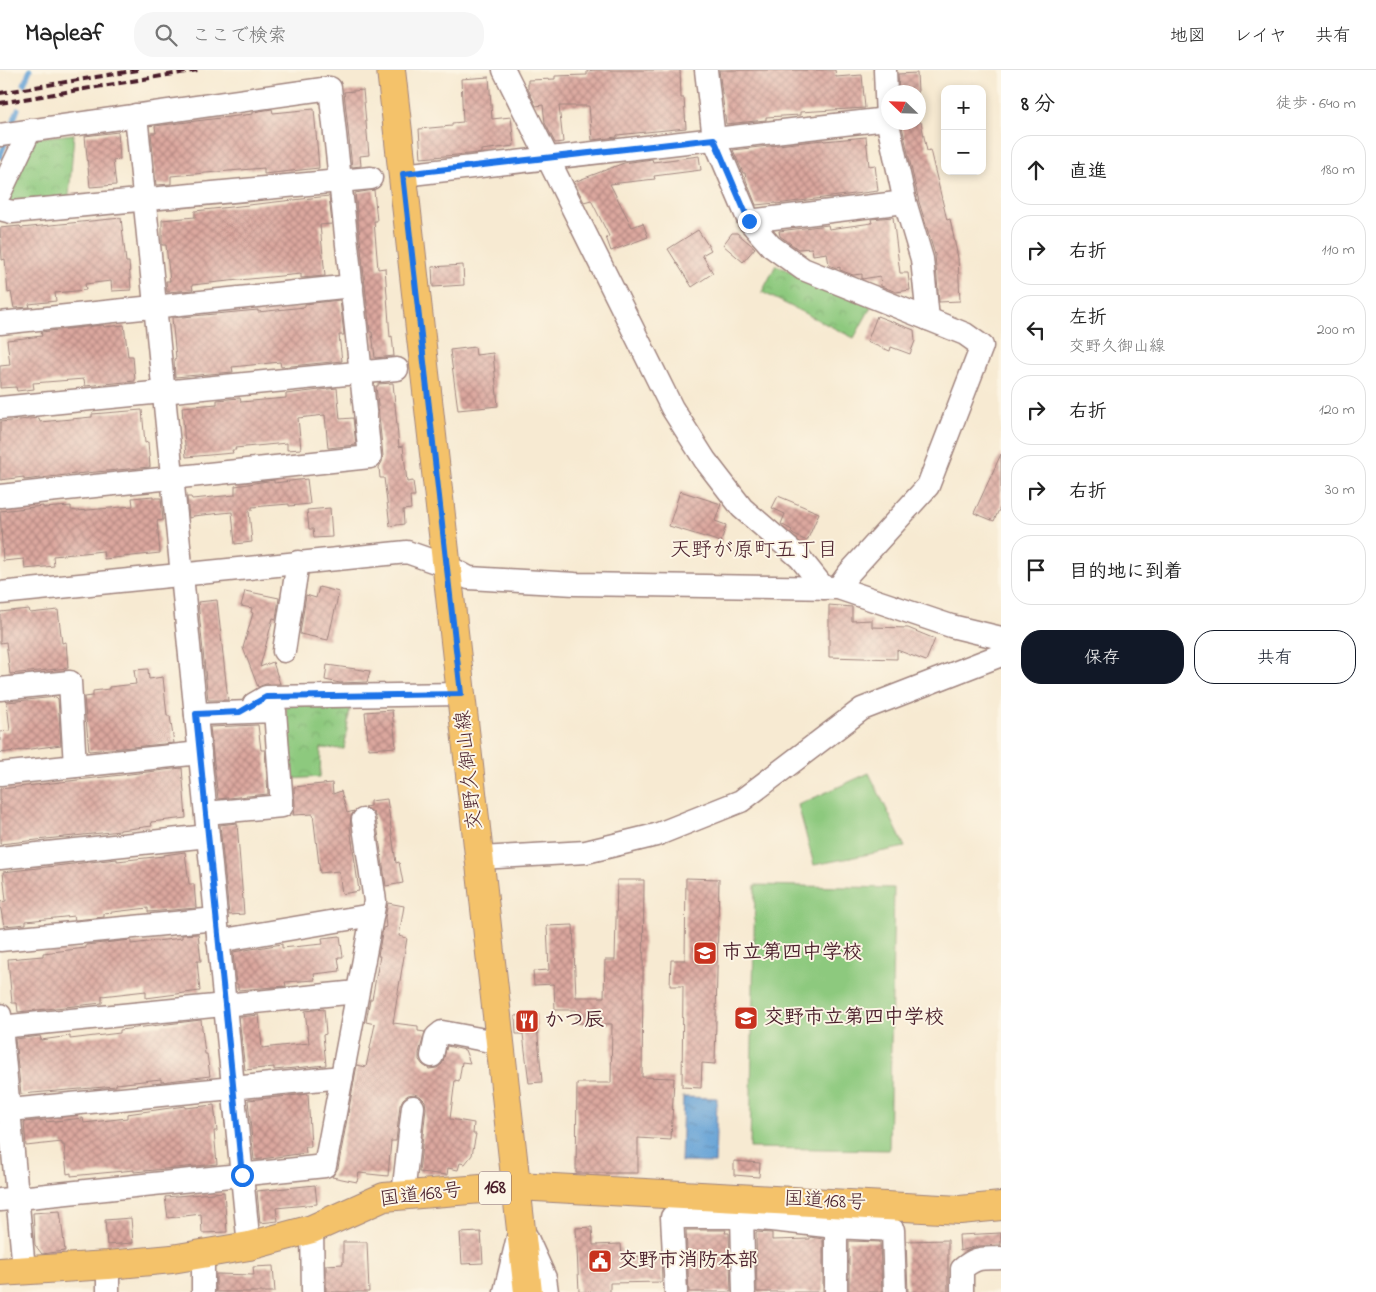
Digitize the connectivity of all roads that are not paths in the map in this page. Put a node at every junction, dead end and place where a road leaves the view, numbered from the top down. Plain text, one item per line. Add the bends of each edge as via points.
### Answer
1 (391, 70) edge
2 (504, 70) edge
3 (508, 70) edge
4 (706, 70) edge
5 (885, 70) edge
6 (886, 85) edge
7 (136, 115) junction
8 (881, 120) edge
9 (30, 130) junction
10 (889, 130) edge
11 (0, 135) edge
12 (714, 139) junction
13 (549, 158) junction
14 (403, 174) junction
15 (371, 178) dead end
16 (340, 181) junction
17 (0, 193) edge
18 (145, 199) junction
19 (905, 202) junction
20 (0, 209) edge
21 (749, 221) junction
22 (352, 286) junction
23 (155, 306) junction
24 (928, 319) junction
25 (0, 323) edge
26 (397, 369) dead end
27 (361, 372) junction
28 (164, 392) junction
29 (0, 408) edge
30 (172, 478) junction
31 (0, 496) edge
32 (298, 562) junction
33 (447, 566) junction
34 (182, 574) junction
35 (831, 588) junction
36 (0, 593) edge
37 (1001, 638) edge
38 (284, 651) dead end
39 (1001, 656) edge
40 (0, 689) edge
41 (461, 694) junction
42 (240, 712) junction
43 (196, 714) junction
44 (200, 753) junction
45 (75, 766) junction
46 (0, 774) edge
47 (206, 813) junction
48 (363, 820) dead end
49 (208, 836) junction
50 (0, 858) edge
51 (480, 858) junction
52 (372, 915) junction
53 (217, 930) junction
54 (0, 940) edge
55 (357, 992) junction
56 (225, 1005) junction
57 (0, 1023) edge
58 (501, 1043) junction
59 (432, 1056) dead end
60 (342, 1078) junction
61 (233, 1088) junction
62 (413, 1107) dead end
63 (5, 1111) edge
64 (242, 1175) junction
65 (517, 1186) junction
66 (403, 1195) junction
67 (9, 1200) edge
68 (1001, 1206) edge
69 (742, 1217) junction
70 (521, 1224) junction
71 (836, 1227) junction
72 (312, 1229) junction
73 (249, 1246) junction
74 (203, 1254) junction
75 (1001, 1258) edge
76 (108, 1265) junction
77 (12, 1271) edge
78 (108, 1292) edge
79 (203, 1292) edge
80 (313, 1292) edge
81 (505, 1292) edge
82 (528, 1292) edge
83 (547, 1292) edge
84 (676, 1292) edge
85 (744, 1292) edge
86 (836, 1292) edge
87 (895, 1292) edge
88 (962, 1292) edge

1 - 14 main road, 交野久御山線
2 - 3 street
2 - 13 street
4 - 12 street
5 - 6 street
7 - 9 street
7 - 16 street via 330,88
7 - 18 street
8 - 12 street
9 - 11 street
9 - 17 street
10 - 19 street
12 - 13 street
12 - 21 street
13 - 14 street
13 - 35 street via 676,416 742,508
14 - 33 main road, 交野久御山線
15 - 16 street
16 - 18 street
16 - 22 street
18 - 20 street via 12,212
18 - 23 street
19 - 21 street
19 - 24 street via 922,259
21 - 24 street via 771,246 803,269
22 - 23 street
22 - 27 street
23 - 25 street
23 - 28 street
24 - 35 street via 965,334 982,346 928,486 849,573
26 - 27 street
27 - 28 street
27 - 30 street via 370,458
28 - 29 street
28 - 30 street
30 - 31 street
30 - 34 street
32 - 33 street via 407,552
32 - 34 street
32 - 38 street
33 - 35 street via 469,578 556,583
33 - 41 main road, 交野久御山線
34 - 36 street
34 - 43 street
35 - 37 street via 951,626
39 - 51 street via 862,709 741,802 656,835 586,852
40 - 45 street via 70,682
41 - 42 street via 266,697
41 - 51 main road, 交野久御山線
42 - 43 street
42 - 47 street via 275,711 282,806
43 - 44 street
44 - 45 street
44 - 47 street
45 - 46 street
47 - 49 street
48 - 52 street via 375,901
49 - 50 street
49 - 53 street
51 - 58 main road, 交野久御山線
52 - 53 street
52 - 55 street
53 - 54 street
53 - 56 street
55 - 56 street
55 - 60 street
56 - 57 street
56 - 61 street
57 - 63 street
58 - 59 street via 442,1032 436,1037
58 - 65 main road, 交野久御山線
60 - 61 street
60 - 64 street via 325,1166
61 - 63 street
61 - 64 street
62 - 66 street
63 - 67 street
64 - 67 street
64 - 73 street
65 - 66 main road, 国道168号 / 168
65 - 68 main road, 国道168号 / 168 via 960,1210
65 - 70 main road, 交野久御山線
66 - 72 main road, 国道168号 / 168 via 384,1197
67 - 77 street
69 - 71 street
69 - 84 street via 672,1218
69 - 85 street
70 - 81 street
70 - 82 main road, 交野久御山線
70 - 83 street via 545,1278
71 - 86 street
71 - 87 street via 893,1230
72 - 73 main road, 国道168号 / 168
72 - 80 street
73 - 74 main road, 国道168号 / 168
74 - 76 main road, 国道168号 / 168
74 - 79 street
75 - 88 street via 970,1262 962,1269
76 - 77 main road, 国道168号 / 168
76 - 78 street

